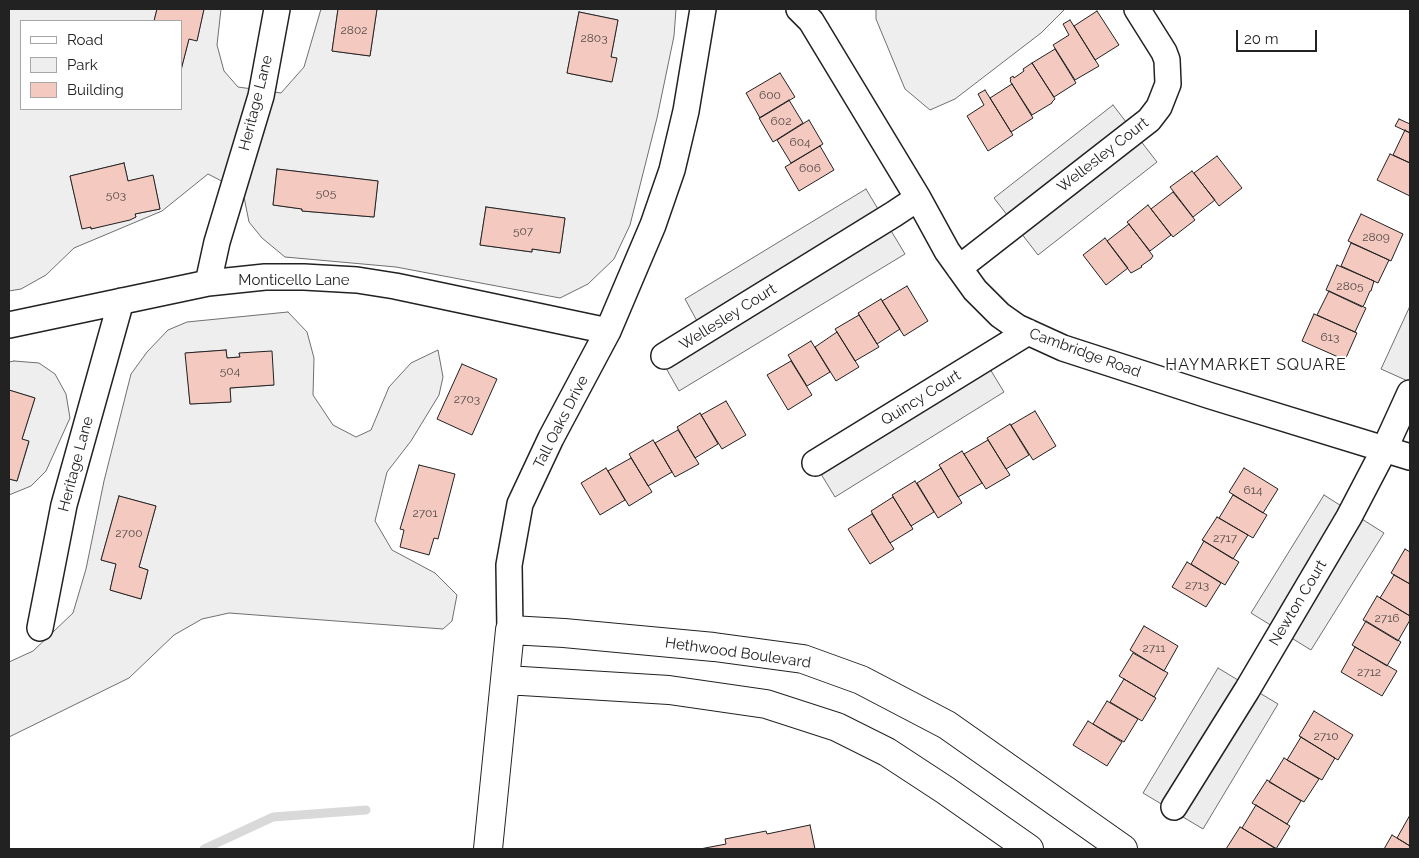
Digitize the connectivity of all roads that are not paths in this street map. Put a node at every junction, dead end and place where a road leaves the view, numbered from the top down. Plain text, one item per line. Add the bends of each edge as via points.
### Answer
1 (277, 9) edge
2 (703, 9) edge
3 (799, 9) edge
4 (1137, 9) edge
5 (918, 198) junction
6 (959, 268) junction
7 (208, 283) junction
8 (120, 301) junction
9 (9, 325) edge
10 (608, 331) junction
11 (1028, 332) junction
12 (664, 356) dead end
13 (1410, 392) edge
14 (1384, 450) junction
15 (1410, 457) edge
16 (815, 463) dead end
17 (40, 628) dead end
18 (510, 630) junction
19 (506, 680) junction
20 (1174, 807) dead end
21 (488, 849) edge
22 (1030, 849) edge
23 (1122, 849) edge

1 - 7 street, Heritage Lane via 261,96 216,242
2 - 10 street, Tall Oaks Drive via 686,111 672,170 650,235
3 - 5 street, Cambridge Road via 811,21
4 - 6 street, Wellesley Court via 1167,60 1168,84 1159,107 1149,120
5 - 6 street, Cambridge Road
5 - 12 street, Wellesley Court
6 - 11 street, Cambridge Road via 994,310
7 - 8 street, Monticello Lane
7 - 10 street, Monticello Lane via 265,277 356,280
8 - 9 street, Monticello Lane
8 - 17 street, Heritage Lane via 64,505
10 - 18 street, Tall Oaks Drive via 520,504 509,565
11 - 14 street, Cambridge Road via 1063,348
11 - 16 street, Quincy Court
13 - 14 street, Newton Court
14 - 15 street, Cambridge Road
14 - 20 street, Newton Court via 1349,517
18 - 19 street, Tall Oaks Drive
18 - 23 street, Hethwood Boulevard via 714,647 803,659 861,680 947,725
19 - 21 street, Tall Oaks Drive
19 - 22 street via 669,690 756,702 837,726 886,752

